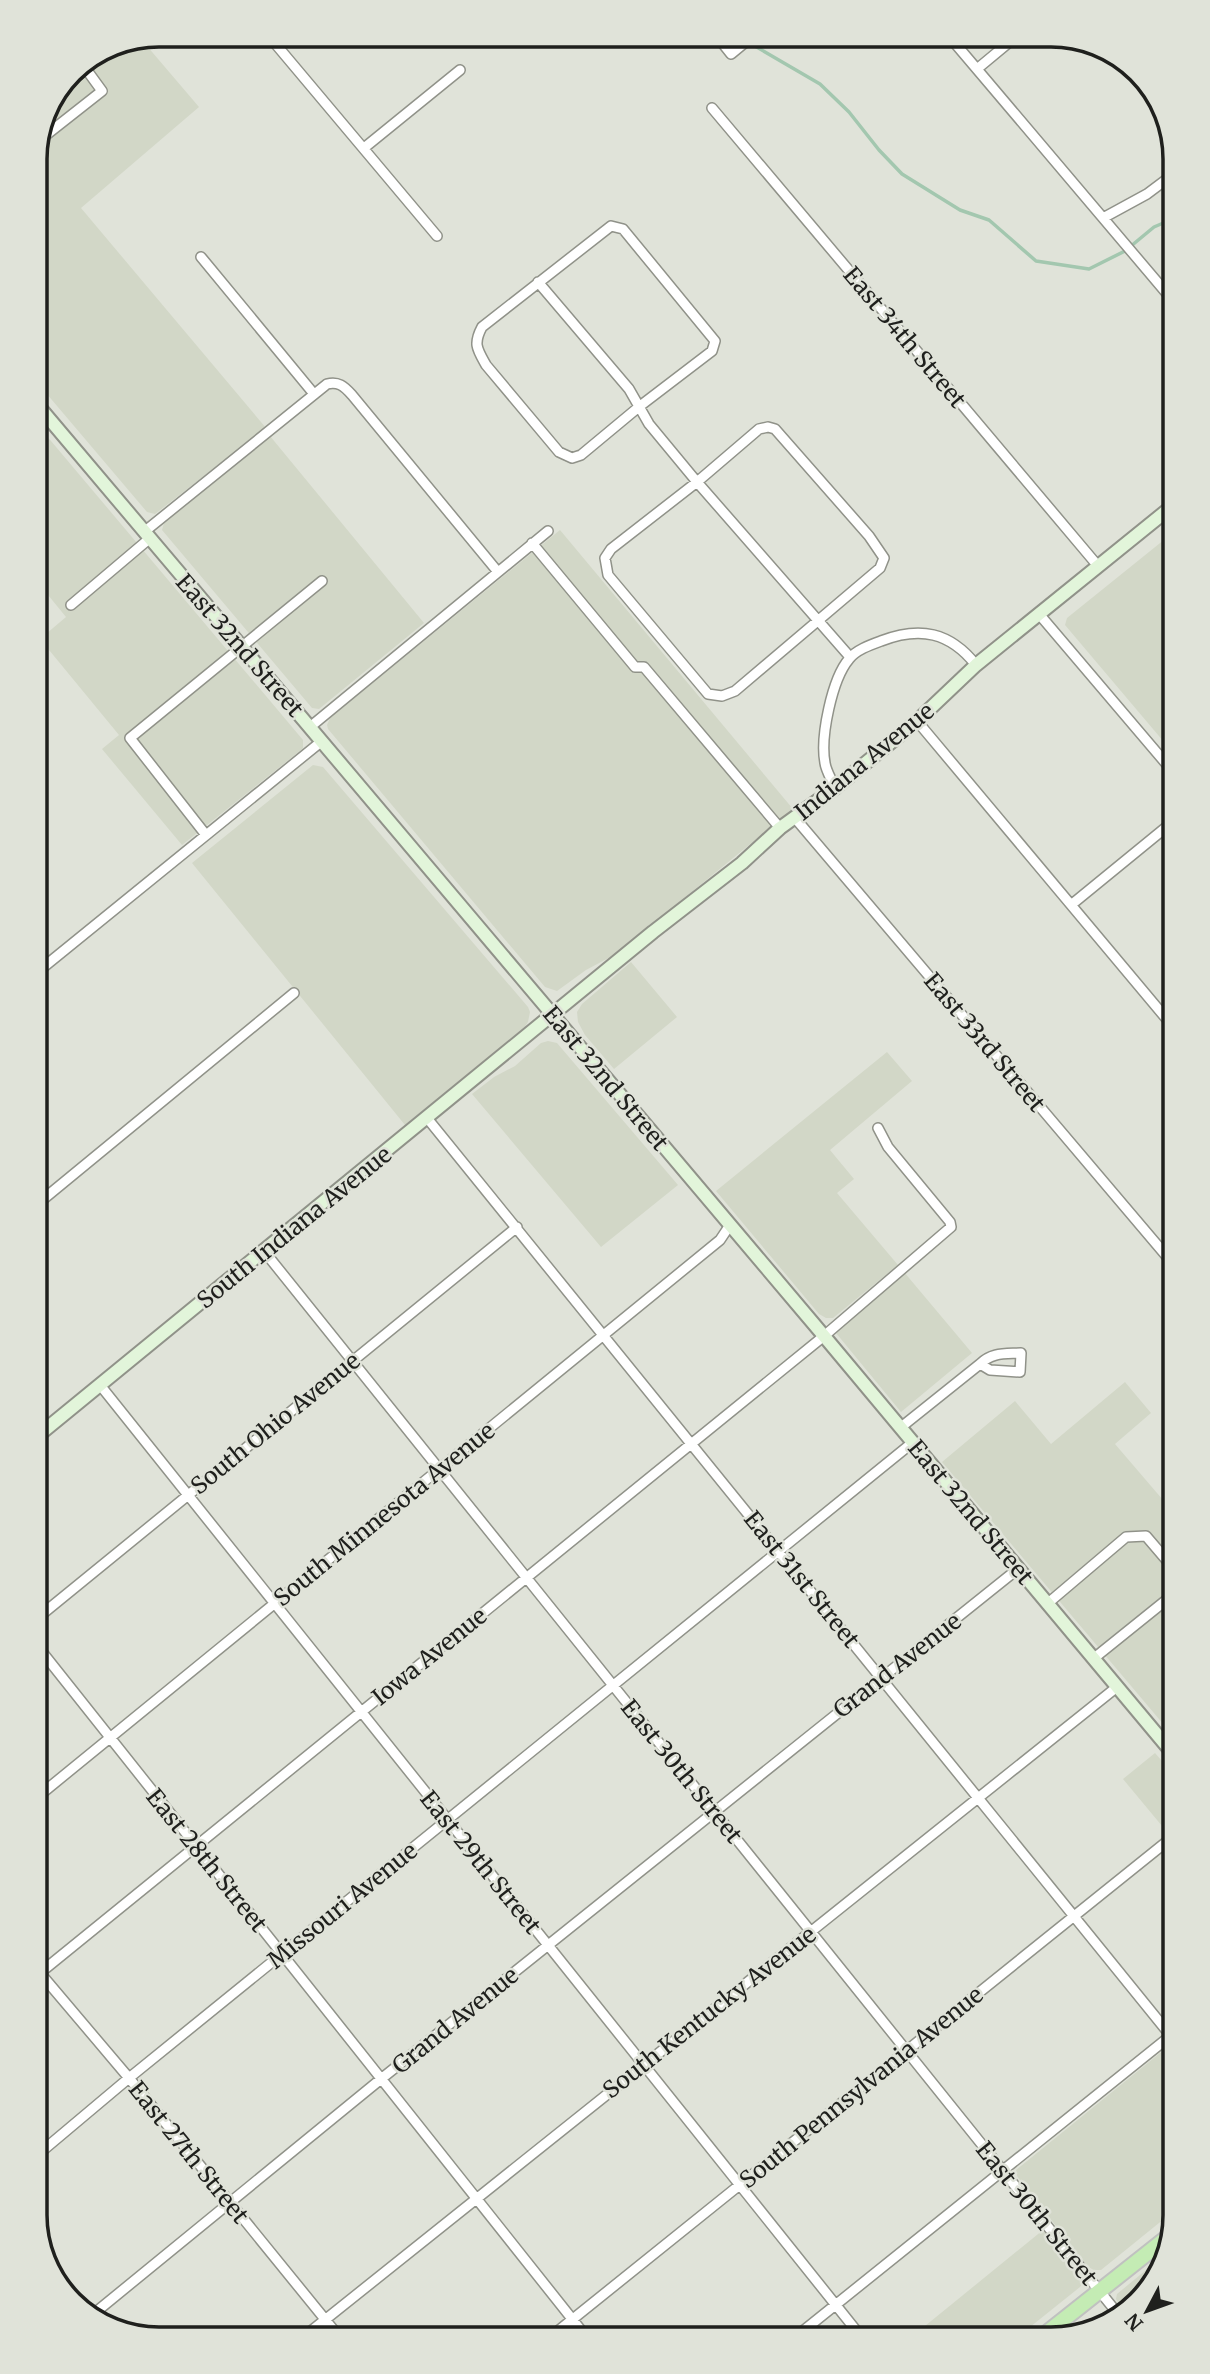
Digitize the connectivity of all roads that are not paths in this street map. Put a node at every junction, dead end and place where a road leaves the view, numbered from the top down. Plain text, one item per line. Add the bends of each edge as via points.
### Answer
1 (278, 47) edge
2 (725, 47) edge
3 (739, 47) edge
4 (958, 47) edge
5 (1003, 47) edge
6 (976, 69) junction
7 (460, 70) dead end
8 (89, 72) edge
9 (712, 108) dead end
10 (51, 131) edge
11 (364, 148) junction
12 (1163, 182) edge
13 (1103, 218) junction
14 (437, 236) dead end
15 (201, 257) dead end
16 (538, 282) junction
17 (1163, 289) edge
18 (314, 394) junction
19 (640, 406) junction
20 (47, 416) edge
21 (697, 482) junction
22 (1163, 514) edge
23 (548, 531) dead end
24 (146, 536) junction
25 (533, 543) junction
26 (1098, 566) junction
27 (498, 572) junction
28 (322, 581) dead end
29 (71, 605) dead end
30 (1039, 614) junction
31 (818, 621) junction
32 (242, 647) junction
33 (850, 657) junction
34 (976, 665) junction
35 (916, 721) junction
36 (310, 727) junction
37 (322, 741) junction
38 (1163, 760) edge
39 (835, 788) junction
40 (795, 818) junction
41 (780, 828) junction
42 (1163, 830) edge
43 (206, 835) junction
44 (1071, 905) junction
45 (47, 965) edge
46 (294, 993) dead end
47 (552, 1015) junction
48 (1163, 1015) edge
49 (427, 1118) junction
50 (877, 1128) dead end
51 (47, 1196) edge
52 (730, 1225) junction
53 (517, 1227) junction
54 (264, 1251) junction
55 (1163, 1252) edge
56 (604, 1335) junction
57 (824, 1336) junction
58 (352, 1360) junction
59 (980, 1363) dead end
60 (100, 1385) junction
61 (47, 1428) edge
62 (900, 1429) junction
63 (692, 1443) junction
64 (912, 1443) junction
65 (440, 1469) junction
66 (188, 1494) junction
67 (779, 1551) junction
68 (1163, 1556) edge
69 (1018, 1568) junction
70 (527, 1577) junction
71 (275, 1603) junction
72 (1163, 1603) edge
73 (1047, 1604) junction
74 (47, 1610) edge
75 (47, 1658) edge
76 (1093, 1659) junction
77 (881, 1677) junction
78 (613, 1685) junction
79 (1116, 1687) junction
80 (361, 1712) junction
81 (110, 1738) junction
82 (1163, 1742) edge
83 (47, 1789) edge
84 (978, 1797) junction
85 (714, 1811) junction
86 (448, 1820) junction
87 (1163, 1845) edge
88 (196, 1846) junction
89 (1074, 1917) junction
90 (811, 1931) junction
91 (548, 1945) junction
92 (282, 1954) junction
93 (47, 1964) edge
94 (47, 1984) edge
95 (1163, 2024) edge
96 (1163, 2044) edge
97 (906, 2050) junction
98 (643, 2064) junction
99 (129, 2078) junction
100 (381, 2079) junction
101 (47, 2147) edge
102 (1002, 2170) junction
103 (739, 2185) junction
104 (476, 2198) junction
105 (231, 2203) junction
106 (1159, 2244) edge
107 (1100, 2291) junction
108 (835, 2305) junction
109 (1112, 2306) edge
110 (99, 2309) edge
111 (572, 2319) junction
112 (325, 2320) junction
113 (317, 2327) edge
114 (331, 2327) edge
115 (562, 2327) edge
116 (578, 2327) edge
117 (808, 2327) edge
118 (853, 2327) edge
119 (1055, 2327) edge

1 - 11 street
2 - 3 street via 731,54
4 - 6 street
5 - 6 street
6 - 13 street
7 - 11 street
8 - 10 street via 102,91
9 - 26 street, East 34th Street
11 - 14 street
12 - 13 street
13 - 17 street
15 - 18 street
16 - 19 street
16 - 19 street via 482,327 476,338 486,365 559,452 572,458
16 - 19 street via 611,226 623,229 715,341 712,351
18 - 24 street
18 - 27 street via 327,384 338,383 349,391
19 - 21 street via 649,424
20 - 24 main road, East 32nd Street
21 - 31 street
21 - 31 street via 759,429 768,427 775,429 852,516 884,558 880,568
21 - 31 street via 605,558 608,575 708,694 722,696 735,691
22 - 26 main road, Indiana Avenue
23 - 25 street
24 - 29 street
24 - 32 main road, East 32nd Street
25 - 27 street
25 - 41 street via 635,667 644,667
26 - 30 main road, Indiana Avenue
27 - 36 street
28 - 32 street
30 - 34 main road, Indiana Avenue
30 - 38 street
31 - 33 street
32 - 36 main road, East 32nd Street
32 - 43 street via 130,738
33 - 34 street via 898,634 930,634 952,641
33 - 39 street via 831,697 825,733 825,763
34 - 35 main road, Indiana Avenue
35 - 39 main road, Indiana Avenue
35 - 44 street
36 - 37 main road, East 32nd Street
37 - 43 street
37 - 47 main road, East 32nd Street
39 - 40 main road, Indiana Avenue
40 - 41 main road, Indiana Avenue
40 - 55 street, East 33rd Street
41 - 47 main road, Indiana Avenue
42 - 44 street
43 - 45 street
44 - 48 street
46 - 51 street
47 - 49 main road, South Indiana Avenue
47 - 52 main road, East 32nd Street
49 - 53 street, East 31st Street
49 - 54 main road, South Indiana Avenue
50 - 57 street, Iowa Avenue via 951,1227
52 - 56 street, South Minnesota Avenue via 720,1240
52 - 57 main road, East 32nd Street
53 - 56 street, East 31st Street
53 - 58 street, South Ohio Avenue
54 - 58 street, East 30th Street
54 - 60 main road, South Indiana Avenue
56 - 63 street, East 31st Street
56 - 65 street, South Minnesota Avenue
57 - 62 main road, East 32nd Street
57 - 63 street, Iowa Avenue
58 - 65 street, East 30th Street
58 - 66 street, South Ohio Avenue
59 - 62 street
60 - 61 main road, South Indiana Avenue
60 - 66 street, East 29th Street
62 - 64 main road, East 32nd Street
63 - 67 street, East 31st Street
63 - 70 street, Iowa Avenue
64 - 67 street, Missouri Avenue
64 - 69 main road, East 32nd Street
65 - 70 street, East 30th Street
65 - 71 street, South Minnesota Avenue
66 - 71 street, East 29th Street
66 - 74 street, South Ohio Avenue
67 - 77 street, East 31st Street
67 - 78 street, Missouri Avenue
68 - 73 street via 1146,1536 1126,1536
69 - 73 main road, East 32nd Street
69 - 77 street, Grand Avenue
70 - 78 street, East 30th Street
70 - 80 street, Iowa Avenue
71 - 80 street, East 29th Street
71 - 81 street, South Minnesota Avenue
72 - 76 street
73 - 76 main road, East 32nd Street
75 - 81 street, East 28th Street
76 - 79 main road, East 32nd Street
77 - 84 street, East 31st Street
77 - 85 street, Grand Avenue
78 - 85 street, East 30th Street
78 - 86 street, Missouri Avenue
79 - 82 main road, East 32nd Street
79 - 84 street, South Kentucky Avenue
80 - 86 street, East 29th Street
80 - 88 street, Iowa Avenue
81 - 83 street, South Minnesota Avenue
81 - 88 street, East 28th Street
84 - 89 street, East 31st Street
84 - 90 street, South Kentucky Avenue
85 - 90 street, East 30th Street
85 - 91 street, Grand Avenue
86 - 91 street, East 29th Street
86 - 92 street, Missouri Avenue
87 - 89 street, South Pennsylvania Avenue
88 - 92 street, East 28th Street
88 - 93 street, Iowa Avenue
89 - 95 street, East 31st Street
89 - 97 street, South Pennsylvania Avenue
90 - 97 street, East 30th Street
90 - 98 street, South Kentucky Avenue
91 - 98 street, East 29th Street
91 - 100 street, Grand Avenue
92 - 99 street, Missouri Avenue
92 - 100 street, East 28th Street
94 - 99 street, East 27th Street
96 - 102 street
97 - 102 street, East 30th Street
97 - 103 street, South Pennsylvania Avenue
98 - 103 street, East 29th Street
98 - 104 street, South Kentucky Avenue
99 - 101 street, Missouri Avenue
99 - 105 street, East 27th Street
100 - 104 street, East 28th Street
100 - 105 street, Grand Avenue
102 - 107 street, East 30th Street
102 - 108 street
103 - 108 street, East 29th Street
103 - 111 street, South Pennsylvania Avenue
104 - 111 street, East 28th Street
104 - 112 street, South Kentucky Avenue
105 - 110 street, Grand Avenue
105 - 112 street, East 27th Street
106 - 107 main road
107 - 109 street, East 30th Street
107 - 119 main road
108 - 117 street
108 - 118 street, East 29th Street
111 - 115 street, South Pennsylvania Avenue
111 - 116 street, East 28th Street
112 - 113 street, South Kentucky Avenue
112 - 114 street, East 27th Street

